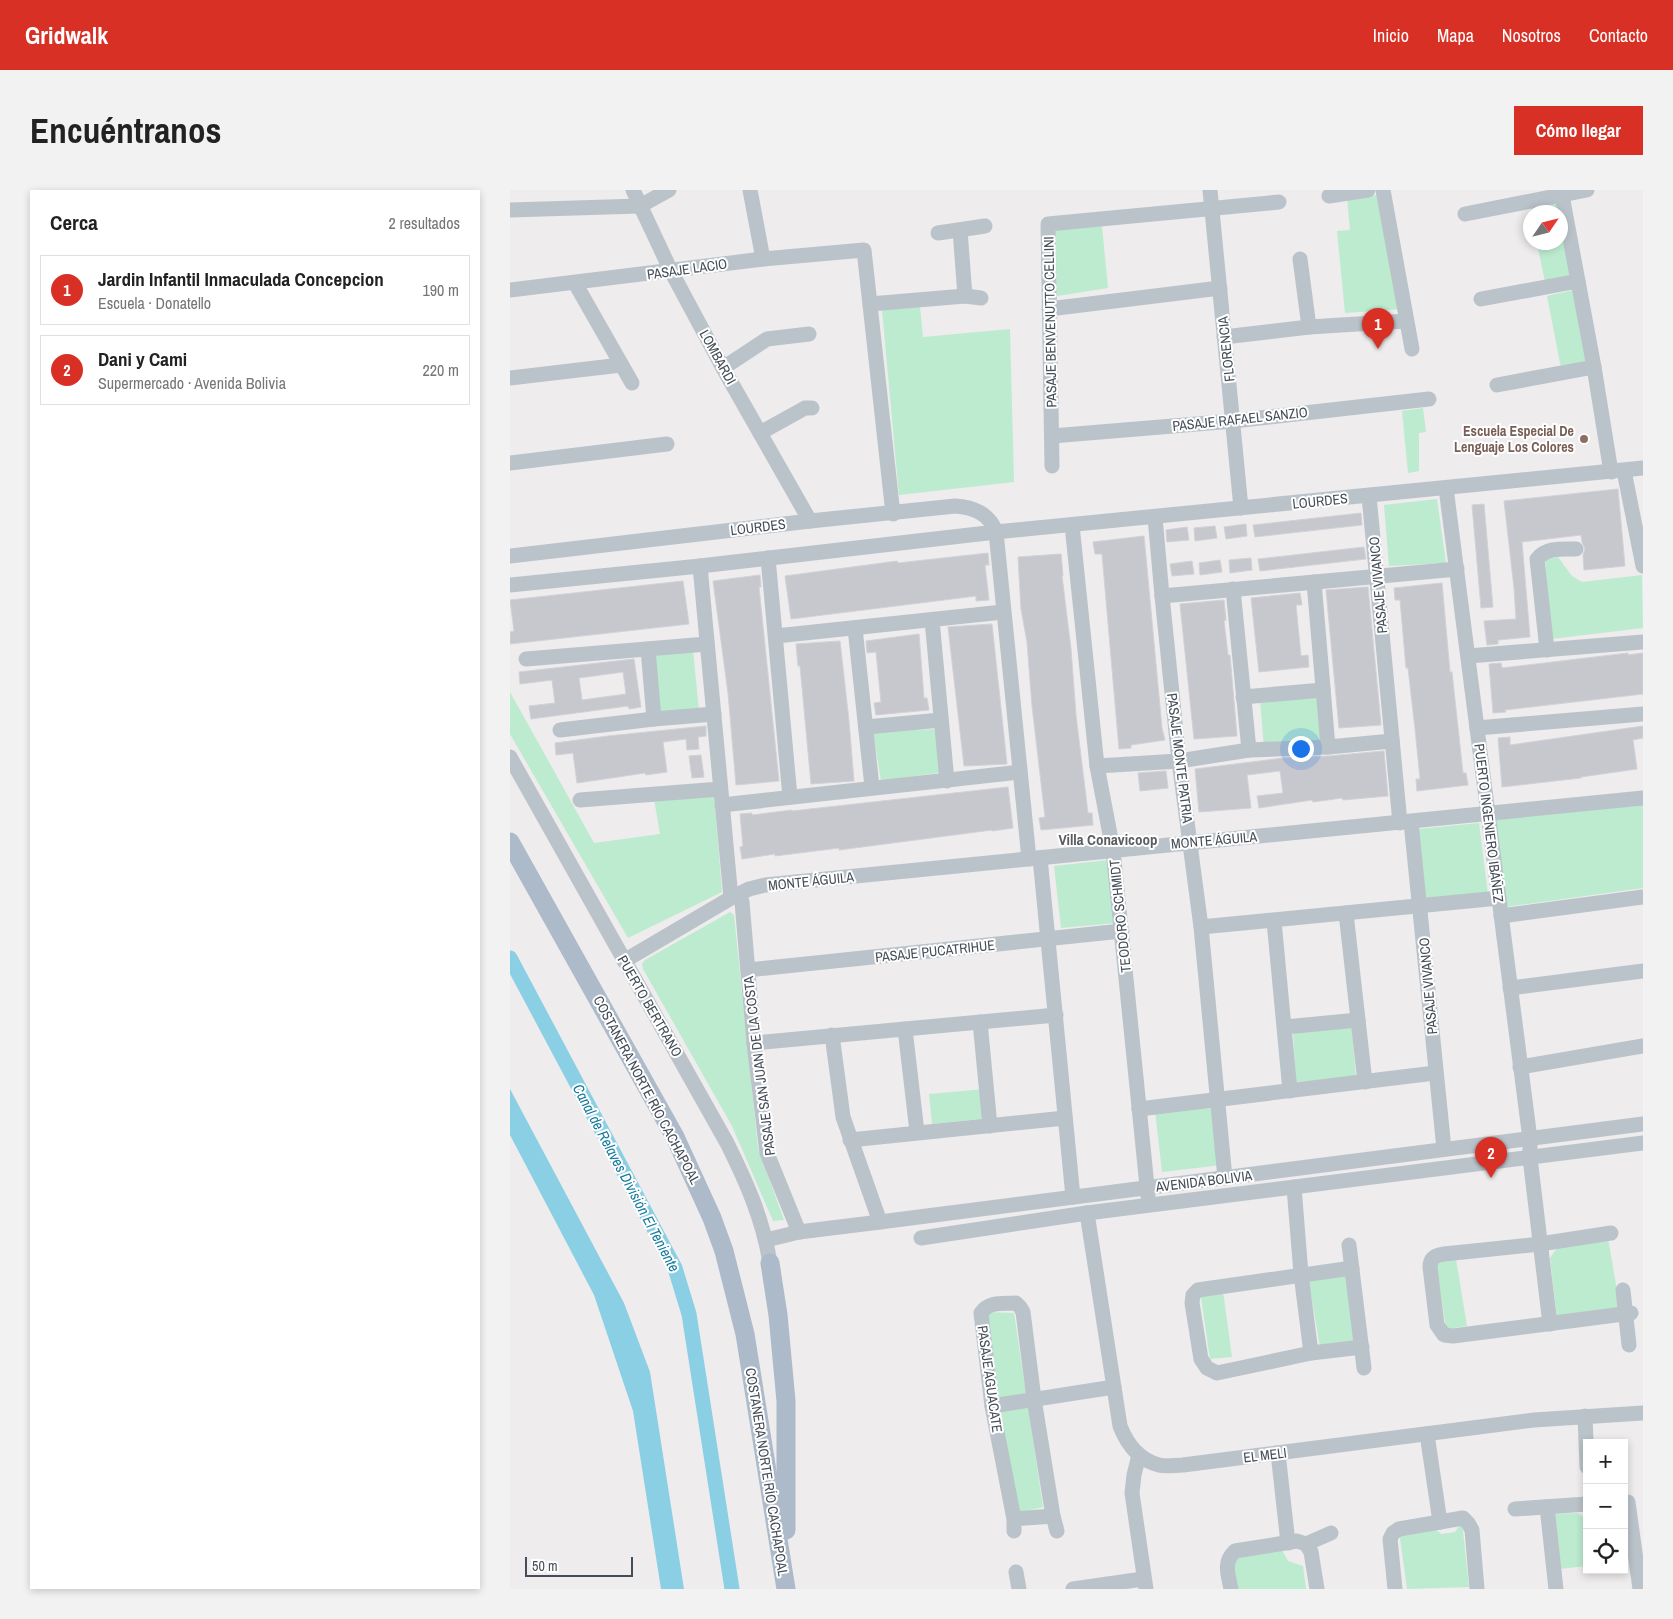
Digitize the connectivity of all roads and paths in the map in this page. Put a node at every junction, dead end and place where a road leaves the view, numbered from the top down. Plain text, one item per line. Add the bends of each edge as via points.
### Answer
1 (633, 190) edge
2 (670, 190) edge
3 (750, 190) edge
4 (1210, 190) edge
5 (1368, 190) edge
6 (1382, 190) edge
7 (1586, 190) edge
8 (1562, 192) edge
9 (1329, 196) dead end
10 (1279, 202) dead end
11 (640, 206) junction
12 (1213, 208) junction
13 (510, 210) edge
14 (1465, 214) dead end
15 (985, 226) dead end
16 (960, 230) junction
17 (938, 233) dead end
18 (764, 259) junction
19 (1300, 259) dead end
20 (671, 271) junction
21 (1578, 281) junction
22 (575, 283) junction
23 (1220, 288) junction
24 (510, 290) edge
25 (965, 296) junction
26 (980, 298) dead end
27 (1480, 299) dead end
28 (870, 304) junction
29 (1049, 309) junction
30 (1406, 321) junction
31 (1309, 326) junction
32 (809, 334) dead end
33 (1224, 337) junction
34 (1412, 349) dead end
35 (621, 365) junction
36 (1594, 367) junction
37 (723, 368) junction
38 (510, 378) edge
39 (632, 383) dead end
40 (1496, 384) dead end
41 (1429, 399) dead end
42 (812, 408) dead end
43 (1233, 421) junction
44 (760, 433) junction
45 (1052, 436) junction
46 (667, 444) dead end
47 (510, 463) edge
48 (1052, 466) dead end
49 (1643, 468) edge
50 (1618, 472) junction
51 (1446, 488) junction
52 (1369, 496) junction
53 (1241, 508) junction
54 (893, 514) junction
55 (1155, 517) junction
56 (810, 521) junction
57 (1072, 525) junction
58 (996, 532) junction
59 (1576, 549) dead end
60 (510, 552) edge
61 (768, 558) junction
62 (700, 566) junction
63 (1643, 566) edge
64 (1457, 569) junction
65 (1377, 577) junction
66 (1314, 582) junction
67 (510, 585) edge
68 (1232, 590) junction
69 (1162, 596) junction
70 (1003, 612) junction
71 (932, 620) junction
72 (855, 628) junction
73 (776, 636) junction
74 (1643, 642) edge
75 (707, 644) junction
76 (648, 649) junction
77 (1547, 650) junction
78 (1468, 656) junction
79 (526, 658) dead end
80 (1323, 690) junction
81 (1243, 697) junction
82 (714, 714) junction
83 (1643, 714) edge
84 (654, 719) junction
85 (941, 720) junction
86 (866, 727) junction
87 (1477, 728) junction
88 (560, 730) dead end
89 (1392, 741) junction
90 (1328, 747) junction
91 (1249, 750) junction
92 (510, 757) edge
93 (1179, 761) junction
94 (1096, 766) junction
95 (1020, 772) junction
96 (947, 781) junction
97 (872, 787) junction
98 (720, 789) junction
99 (790, 796) junction
100 (1643, 798) edge
101 (580, 800) dead end
102 (722, 805) junction
103 (1488, 814) junction
104 (1406, 822) junction
105 (510, 842) edge
106 (1191, 842) junction
107 (1113, 850) junction
108 (1035, 858) junction
109 (735, 896) junction
110 (1643, 897) edge
111 (1499, 898) junction
112 (1421, 906) junction
113 (1346, 913) junction
114 (1501, 916) junction
115 (1274, 920) junction
116 (1201, 927) junction
117 (1122, 931) junction
118 (1048, 939) junction
119 (624, 961) junction
120 (748, 970) junction
121 (1643, 971) edge
122 (1510, 988) junction
123 (1056, 1015) junction
124 (1358, 1020) junction
125 (980, 1022) junction
126 (1285, 1027) junction
127 (905, 1029) junction
128 (832, 1035) junction
129 (754, 1043) junction
130 (1643, 1046) edge
131 (1520, 1067) junction
132 (1436, 1073) junction
133 (1365, 1082) junction
134 (1290, 1092) junction
135 (1218, 1099) junction
136 (1139, 1109) junction
137 (1066, 1118) junction
138 (1643, 1124) edge
139 (990, 1126) junction
140 (917, 1132) junction
141 (1530, 1138) junction
142 (850, 1140) junction
143 (1643, 1143) edge
144 (1444, 1149) junction
145 (1530, 1158) junction
146 (1225, 1178) junction
147 (1294, 1187) junction
148 (1147, 1188) junction
149 (1073, 1198) junction
150 (1149, 1206) junction
151 (1087, 1213) junction
152 (880, 1222) junction
153 (799, 1232) junction
154 (1611, 1233) dead end
155 (921, 1238) dead end
156 (766, 1240) junction
157 (1540, 1244) junction
158 (1349, 1245) dead end
159 (770, 1262) joint
160 (1352, 1268) junction
161 (1301, 1274) junction
162 (1623, 1290) dead end
163 (1628, 1314) junction
164 (1550, 1324) junction
165 (1629, 1345) dead end
166 (1362, 1347) junction
167 (1310, 1353) junction
168 (1364, 1368) dead end
169 (1114, 1387) junction
170 (1034, 1399) junction
171 (992, 1406) junction
172 (1643, 1413) edge
173 (1585, 1416) junction
174 (1427, 1434) junction
175 (1586, 1439) edge
176 (1278, 1453) junction
177 (1139, 1455) junction
178 (1632, 1501) edge
179 (1583, 1504) edge
180 (1547, 1508) junction
181 (1514, 1509) dead end
182 (1054, 1516) junction
183 (1440, 1522) junction
184 (1057, 1531) dead end
185 (1331, 1533) dead end
186 (1288, 1542) junction
187 (1306, 1544) junction
188 (1016, 1572) dead end
189 (1145, 1584) edge
190 (787, 1589) edge
191 (1018, 1589) edge
192 (1073, 1589) edge
193 (1231, 1589) edge
194 (1317, 1589) edge
195 (1395, 1589) edge
196 (1478, 1589) edge
197 (1556, 1589) edge
198 (1640, 1589) edge

1 - 11 street, LOMBARDI
2 - 11 street
3 - 18 street
4 - 12 street, FLORENCIA
5 - 9 street
6 - 30 street
7 - 8 street
8 - 14 street
8 - 21 street
10 - 12 street
11 - 13 street
11 - 20 street, LOMBARDI
12 - 23 street, FLORENCIA
12 - 29 street, PASAJE BENVENUTTO CELLINI via 1048,224
15 - 16 street
16 - 17 street
16 - 25 street
18 - 20 street, PASAJE LACIO
18 - 28 street, PASAJE LACIO via 864,250
19 - 31 street
20 - 22 street, PASAJE LACIO
20 - 37 street, LOMBARDI
21 - 27 street
21 - 36 street
22 - 24 street, PASAJE LACIO
22 - 35 street
23 - 29 street
23 - 33 street, FLORENCIA
25 - 26 street
25 - 28 street
28 - 54 street
29 - 45 street, PASAJE BENVENUTTO CELLINI
30 - 31 street
30 - 34 street
31 - 33 street
32 - 37 street via 767,340
33 - 43 street, FLORENCIA
35 - 38 street
35 - 39 street
36 - 40 street
36 - 50 street
37 - 44 street, LOMBARDI
41 - 43 street, PASAJE RAFAEL SANZIO
42 - 44 street via 805,408
43 - 45 street, PASAJE RAFAEL SANZIO
43 - 53 street, FLORENCIA
44 - 56 street, LOMBARDI
45 - 48 street, PASAJE BENVENUTTO CELLINI
46 - 47 street
49 - 50 street, LOURDES
50 - 51 street, LOURDES
50 - 63 street
51 - 52 street, LOURDES
51 - 64 street, PUERTO INGENIERO IBÁÑEZ
52 - 53 street, LOURDES
52 - 65 street, PASAJE VIVANCO
53 - 55 street, LOURDES
54 - 56 street, LOURDES
54 - 58 street, LOURDES via 966,507 987,518
55 - 57 street, LOURDES
55 - 69 street, PASAJE MONTE PATRIA
56 - 60 street, LOURDES
57 - 58 street, LOURDES
57 - 94 street, TEODORO SCHMIDT
58 - 61 street, LOURDES
58 - 70 street
59 - 77 street via 1547,550 1537,558
61 - 62 street, LOURDES
61 - 73 street
62 - 67 street, LOURDES
62 - 75 street, PASAJE SAN JUAN DE LA COSTA
64 - 65 street
64 - 78 street, PUERTO INGENIERO IBÁÑEZ
65 - 66 street
65 - 89 street, PASAJE VIVANCO
66 - 68 street
66 - 80 street
68 - 69 street
68 - 81 street
69 - 93 street, PASAJE MONTE PATRIA
70 - 71 street
70 - 95 street
71 - 72 street
71 - 85 street
72 - 73 street
72 - 86 street
73 - 99 street
74 - 77 street
75 - 76 street
75 - 82 street, PASAJE SAN JUAN DE LA COSTA
76 - 79 street
76 - 84 street
77 - 78 street
78 - 87 street, PUERTO INGENIERO IBÁÑEZ
80 - 81 street
80 - 90 street
81 - 91 street
82 - 84 street
82 - 98 street, PASAJE SAN JUAN DE LA COSTA
83 - 87 street
84 - 88 street
85 - 86 street
85 - 96 street
86 - 97 street
87 - 103 street, PUERTO INGENIERO IBÁÑEZ
89 - 90 street
89 - 104 street, PASAJE VIVANCO
90 - 91 street
91 - 93 street
92 - 119 street, PUERTO BERTRANO
93 - 94 street
93 - 106 street, PASAJE MONTE PATRIA
94 - 107 street, TEODORO SCHMIDT
95 - 96 street
95 - 108 street
96 - 97 street
97 - 99 street
98 - 101 street
98 - 102 street, PASAJE SAN JUAN DE LA COSTA
99 - 102 street
100 - 103 street, MONTE ÁGUILA
102 - 109 street, PASAJE SAN JUAN DE LA COSTA
103 - 104 street, MONTE ÁGUILA
103 - 111 street, PUERTO INGENIERO IBÁÑEZ
104 - 106 street, MONTE ÁGUILA
104 - 112 street, PASAJE VIVANCO
105 - 190 main road, COSTANERA NORTE RÍO CACHAPOAL via 675,1137 712,1218 731,1275 744,1334
106 - 107 street, MONTE ÁGUILA
106 - 116 street, PASAJE MONTE PATRIA
107 - 108 street, MONTE ÁGUILA
107 - 117 street, TEODORO SCHMIDT
108 - 109 street, MONTE ÁGUILA via 765,885
108 - 118 street
109 - 119 street, MONTE ÁGUILA
109 - 120 street, PASAJE SAN JUAN DE LA COSTA via 742,902
110 - 114 street
111 - 112 street
111 - 114 street, PUERTO INGENIERO IBÁÑEZ
112 - 113 street
112 - 132 street, PASAJE VIVANCO
113 - 115 street
113 - 124 street
114 - 122 street, PUERTO INGENIERO IBÁÑEZ
115 - 116 street
115 - 126 street
116 - 135 street, PASAJE MONTE PATRIA
117 - 118 street, PASAJE PUCATRIHUE
117 - 136 street, TEODORO SCHMIDT
118 - 120 street, PASAJE PUCATRIHUE
118 - 123 street
119 - 156 street, PUERTO BERTRANO via 727,1142 750,1191
120 - 129 street, PASAJE SAN JUAN DE LA COSTA
121 - 122 street
122 - 131 street, PUERTO INGENIERO IBÁÑEZ
123 - 125 street
123 - 137 street
124 - 126 street
124 - 133 street
125 - 127 street
125 - 139 street
126 - 134 street
127 - 128 street
127 - 140 street
128 - 129 street
128 - 142 street via 843,1117
129 - 153 street, PASAJE SAN JUAN DE LA COSTA via 767,1152
130 - 131 street
131 - 141 street, PUERTO INGENIERO IBÁÑEZ
132 - 133 street
132 - 144 street, PASAJE VIVANCO
133 - 134 street
134 - 135 street
135 - 136 street
135 - 146 street, PASAJE MONTE PATRIA
136 - 148 street, TEODORO SCHMIDT
137 - 139 street
137 - 149 street
138 - 141 street, AVENIDA BOLIVIA
139 - 140 street
140 - 142 street
141 - 144 street, AVENIDA BOLIVIA
141 - 145 street, PUERTO INGENIERO IBÁÑEZ
142 - 152 street
143 - 145 street, AVENIDA BOLIVIA
144 - 146 street, AVENIDA BOLIVIA
145 - 147 street, AVENIDA BOLIVIA
145 - 157 street, PUERTO INGENIERO IBÁÑEZ
146 - 148 street, AVENIDA BOLIVIA
147 - 150 street, AVENIDA BOLIVIA
147 - 161 street
148 - 149 street, AVENIDA BOLIVIA
148 - 150 street, TEODORO SCHMIDT
149 - 152 street, AVENIDA BOLIVIA
150 - 151 street, AVENIDA BOLIVIA
151 - 155 street, AVENIDA BOLIVIA
151 - 169 street, EL MELI
152 - 153 street, AVENIDA BOLIVIA
153 - 156 street, AVENIDA BOLIVIA
154 - 157 street
156 - 159 street, PUERTO BERTRANO
157 - 164 street, PUERTO INGENIERO IBÁÑEZ
157 - 164 street via 1440,1254 1432,1259 1430,1266 1438,1325 1444,1335
158 - 160 street
159 - 190 main road via 786,1400
160 - 161 street
160 - 166 street
161 - 167 street
161 - 167 street via 1198,1290 1192,1303 1201,1359 1217,1374
162 - 163 street
163 - 164 street
163 - 165 street
166 - 167 street
166 - 168 street
169 - 170 street
169 - 177 street, EL MELI via 1120,1426
170 - 171 street
170 - 171 street, PASAJE AGUACATE via 1023,1312 1016,1303 990,1305 980,1313
170 - 182 street, PASAJE AGUACATE
171 - 182 street, PASAJE AGUACATE via 1014,1525
172 - 173 street, EL MELI
173 - 174 street, EL MELI
173 - 175 street
174 - 176 street, EL MELI
174 - 183 street
176 - 177 street, EL MELI via 1163,1466
176 - 186 street
177 - 189 street via 1132,1493
178 - 198 street
179 - 180 street
180 - 181 street
180 - 197 street
182 - 184 street, PASAJE AGUACATE
183 - 195 street via 1399,1529 1393,1533 1390,1539
183 - 196 street via 1463,1518 1472,1530
185 - 187 street
186 - 187 street
186 - 193 street via 1235,1551 1226,1563
187 - 194 street via 1311,1552
188 - 191 street
189 - 192 street

